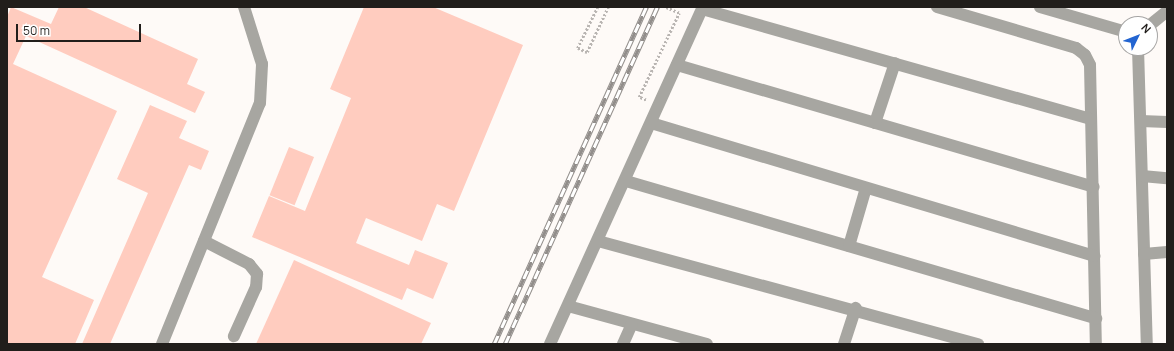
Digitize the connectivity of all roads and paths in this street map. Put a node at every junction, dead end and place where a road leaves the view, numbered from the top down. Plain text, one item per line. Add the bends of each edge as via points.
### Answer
1 (244, 7) edge
2 (598, 7) edge
3 (608, 7) edge
4 (665, 7) edge
5 (937, 7) edge
6 (1040, 7) edge
7 (703, 8) edge
8 (1167, 11) edge
9 (679, 13) dead end
10 (1158, 18) edge
11 (1118, 30) edge
12 (1138, 56) edge
13 (895, 63) junction
14 (677, 65) junction
15 (1091, 119) junction
16 (1140, 121) junction
17 (1167, 122) edge
18 (651, 123) junction
19 (875, 123) junction
20 (1142, 176) junction
21 (1167, 178) edge
22 (626, 181) junction
23 (1093, 187) junction
24 (866, 188) junction
25 (204, 241) junction
26 (598, 241) junction
27 (849, 246) junction
28 (1167, 252) edge
29 (1144, 254) junction
30 (1094, 256) junction
31 (568, 306) junction
32 (856, 308) junction
33 (1096, 318) junction
34 (632, 324) junction
35 (234, 336) dead end
36 (693, 342) edge
37 (162, 344) edge
38 (550, 344) edge
39 (623, 344) edge
40 (707, 344) edge
41 (844, 344) edge
42 (978, 344) edge
43 (1096, 344) edge
44 (1147, 344) edge

1 - 25 street via 262,64 260,103
2 - 3 path via 578,48 588,52
4 - 9 path
5 - 15 street via 1076,48 1085,55 1090,65
6 - 11 street
7 - 13 street
7 - 14 street
8 - 10 street
12 - 16 street
13 - 15 street
13 - 19 street
14 - 18 street
14 - 19 street
15 - 23 street
16 - 17 street
16 - 20 street
18 - 22 street
18 - 24 street
19 - 23 street
20 - 21 street
20 - 29 street
22 - 26 street
22 - 27 street
23 - 30 street
24 - 27 street
24 - 30 street
25 - 35 street via 249,264 257,274 256,288
25 - 37 street
26 - 31 street
26 - 32 street
27 - 33 street
28 - 29 street
29 - 44 street
30 - 33 street
31 - 34 street
31 - 38 street
32 - 41 street
32 - 42 street
33 - 43 street
34 - 36 street
34 - 39 street
36 - 40 street

